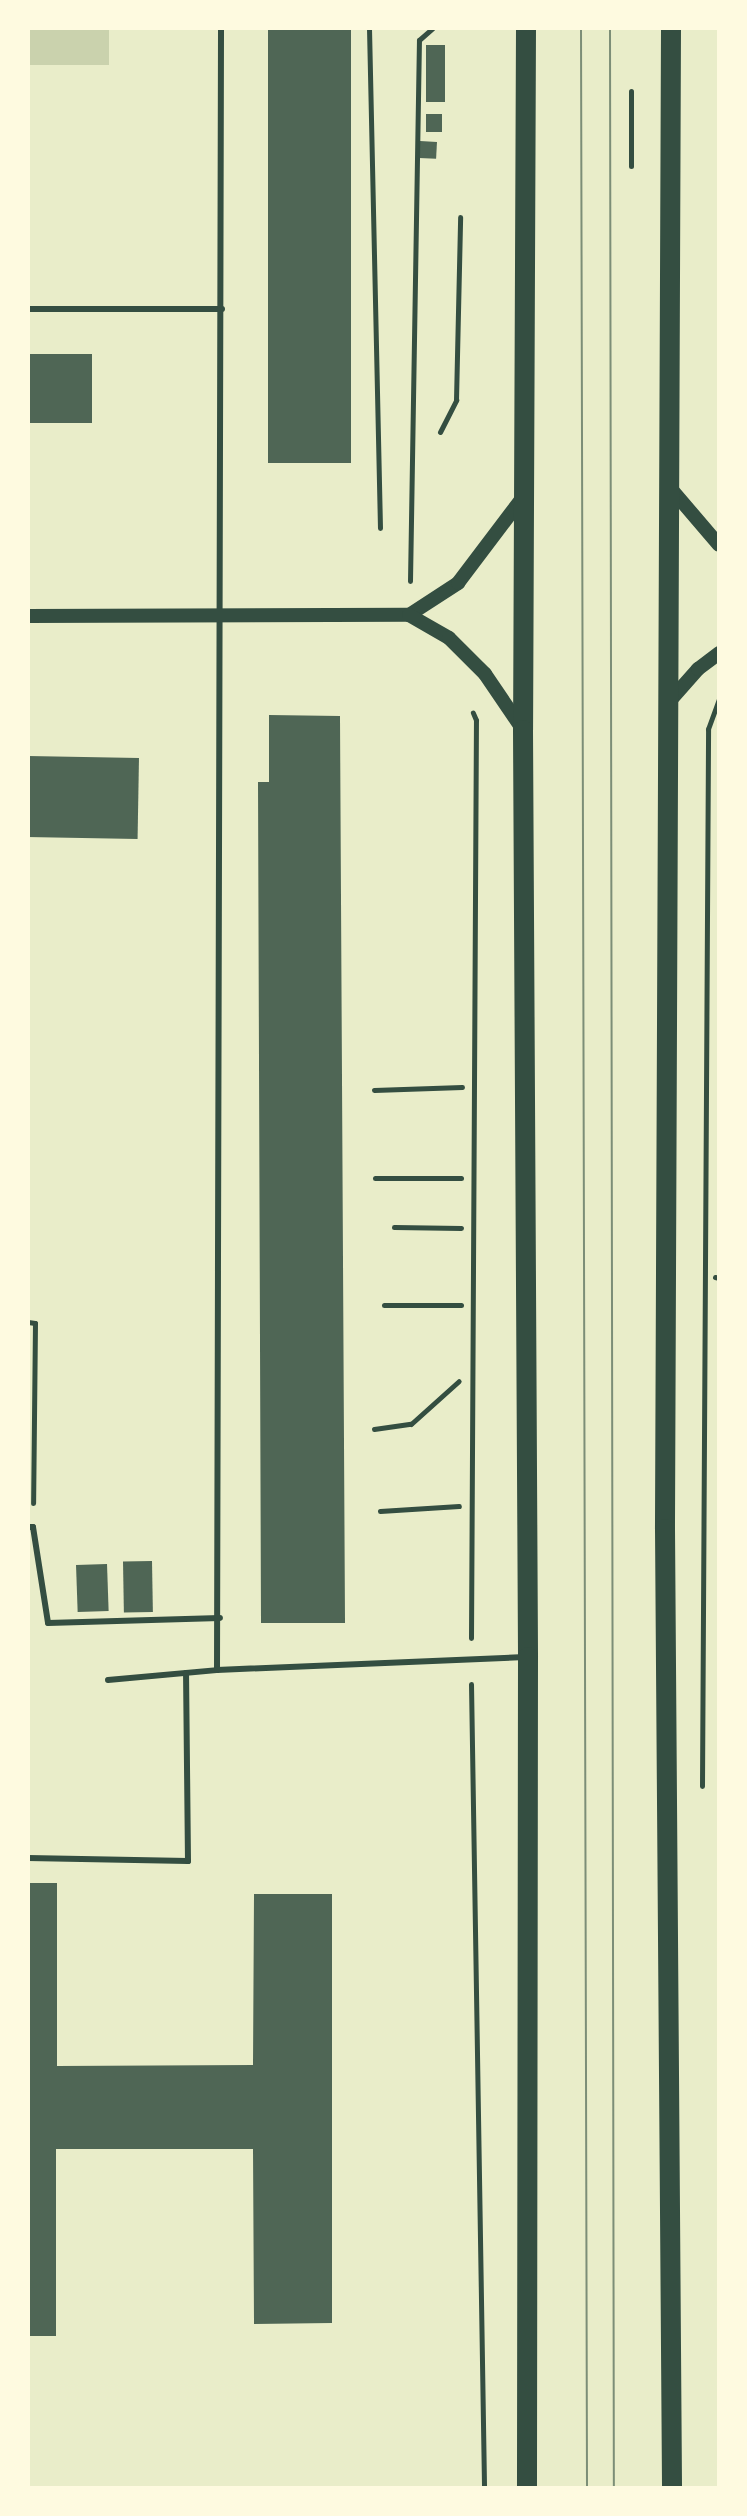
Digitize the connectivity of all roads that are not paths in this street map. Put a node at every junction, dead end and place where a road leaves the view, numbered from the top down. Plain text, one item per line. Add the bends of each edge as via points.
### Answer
1 (221, 28) edge
2 (526, 28) edge
3 (671, 28) edge
4 (28, 309) edge
5 (222, 309) junction
6 (672, 490) junction
7 (523, 497) junction
8 (719, 545) edge
9 (409, 615) junction
10 (28, 616) edge
11 (219, 617) junction
12 (719, 653) edge
13 (666, 705) junction
14 (523, 730) junction
15 (31, 1527) edge
16 (220, 1618) junction
17 (528, 1657) junction
18 (217, 1670) junction
19 (186, 1673) junction
20 (108, 1680) dead end
21 (28, 1858) edge
22 (527, 2488) edge
23 (672, 2488) edge

1 - 5 lane
2 - 7 main road
3 - 6 main road
4 - 5 lane
5 - 11 lane
6 - 8 street
6 - 13 main road
7 - 9 street via 458,583
7 - 14 main road
9 - 11 street
9 - 14 street via 449,638 485,674
10 - 11 street
11 - 16 lane
12 - 13 street
13 - 23 main road
14 - 17 main road
15 - 16 lane via 48,1623
16 - 18 lane
17 - 18 lane
17 - 22 main road
18 - 19 lane
19 - 20 lane
19 - 21 lane via 188,1861

